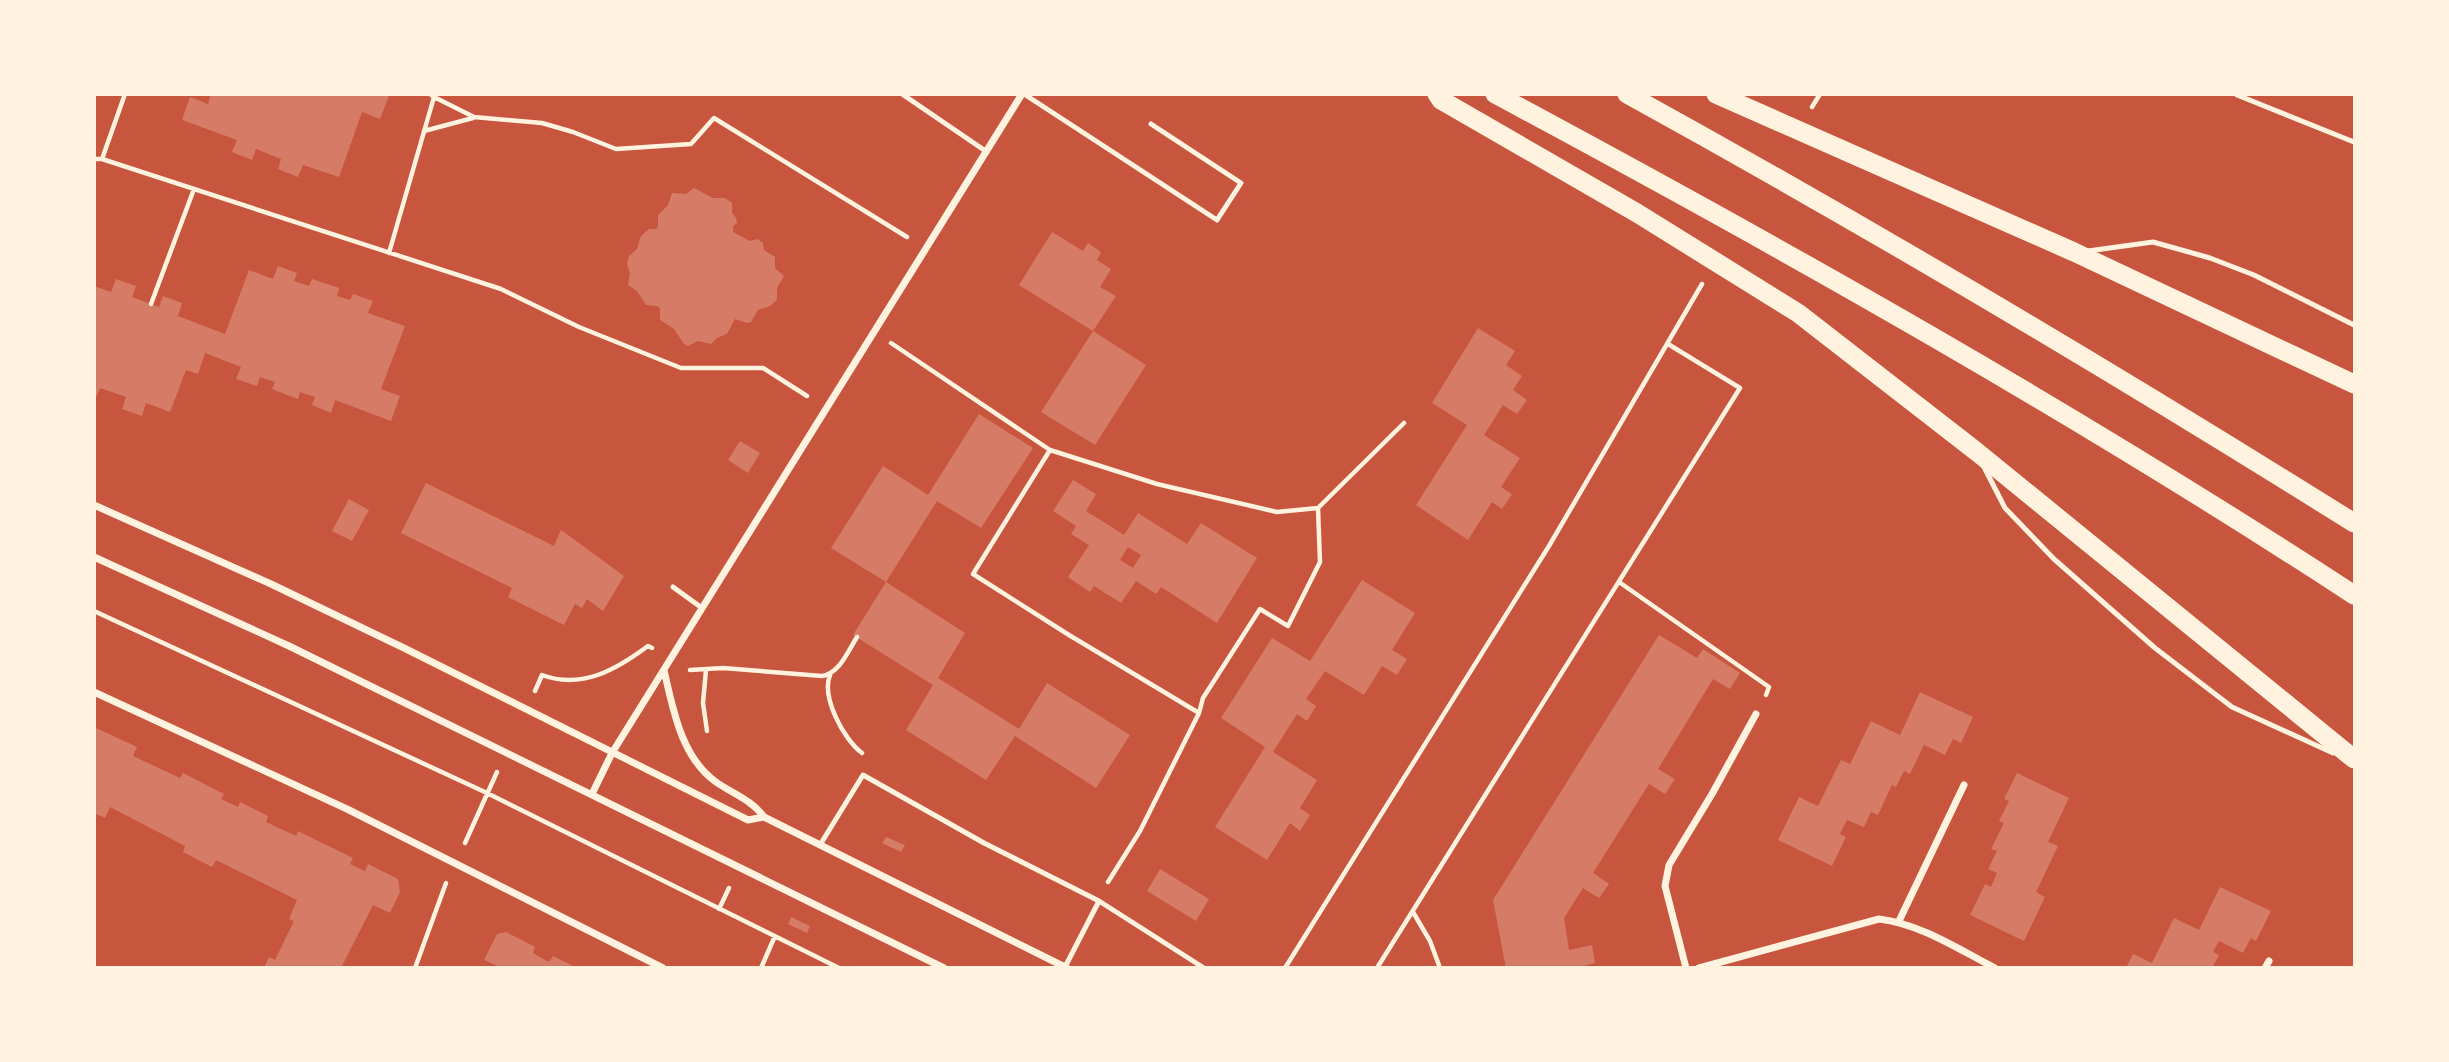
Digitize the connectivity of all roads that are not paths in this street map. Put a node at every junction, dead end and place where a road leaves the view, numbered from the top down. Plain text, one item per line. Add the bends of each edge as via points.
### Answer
1 (902, 94) edge
2 (1023, 94) edge
3 (1437, 94) edge
4 (1495, 94) edge
5 (1627, 94) edge
6 (1716, 94) edge
7 (2236, 95) edge
8 (1151, 124) dead end
9 (2354, 142) edge
10 (987, 152) junction
11 (2074, 253) junction
12 (2354, 325) edge
13 (2354, 384) edge
14 (1977, 452) junction
15 (94, 505) edge
16 (2354, 523) edge
17 (94, 557) edge
18 (674, 587) dead end
19 (2354, 595) edge
20 (702, 608) junction
21 (664, 670) junction
22 (94, 692) edge
23 (1756, 714) road end
24 (612, 753) junction
25 (2354, 760) edge
26 (1964, 785) dead end
27 (592, 794) junction
28 (764, 817) junction
29 (820, 845) junction
30 (1099, 901) junction
31 (1899, 921) junction
32 (1066, 967) edge
33 (663, 968) edge
34 (944, 968) edge
35 (1204, 968) edge
36 (1686, 968) edge
37 (1699, 968) edge
38 (1995, 968) edge

1 - 10 lane
2 - 8 lane via 1217,220 1241,183
2 - 10 street
3 - 14 highway via 1798,313
4 - 19 highway via 1897,315
5 - 16 highway via 2102,367
6 - 11 highway
7 - 9 lane
10 - 20 street
11 - 12 lane via 2153,242 2254,275
11 - 13 highway
14 - 25 highway
14 - 25 lane via 2005,508 2054,559 2155,648 2232,707
15 - 24 street via 295,596
17 - 27 street via 264,634
18 - 20 lane
20 - 21 street
21 - 24 street
21 - 28 street via 681,734 695,759 714,780 756,805
22 - 33 street via 335,804
23 - 36 street via 1669,864 1665,886
24 - 27 street
24 - 28 street via 748,820
26 - 31 street
27 - 34 street
28 - 29 street
29 - 30 lane via 863,775
29 - 32 street
30 - 32 lane
30 - 35 lane
31 - 37 street via 1863,922
31 - 38 street

